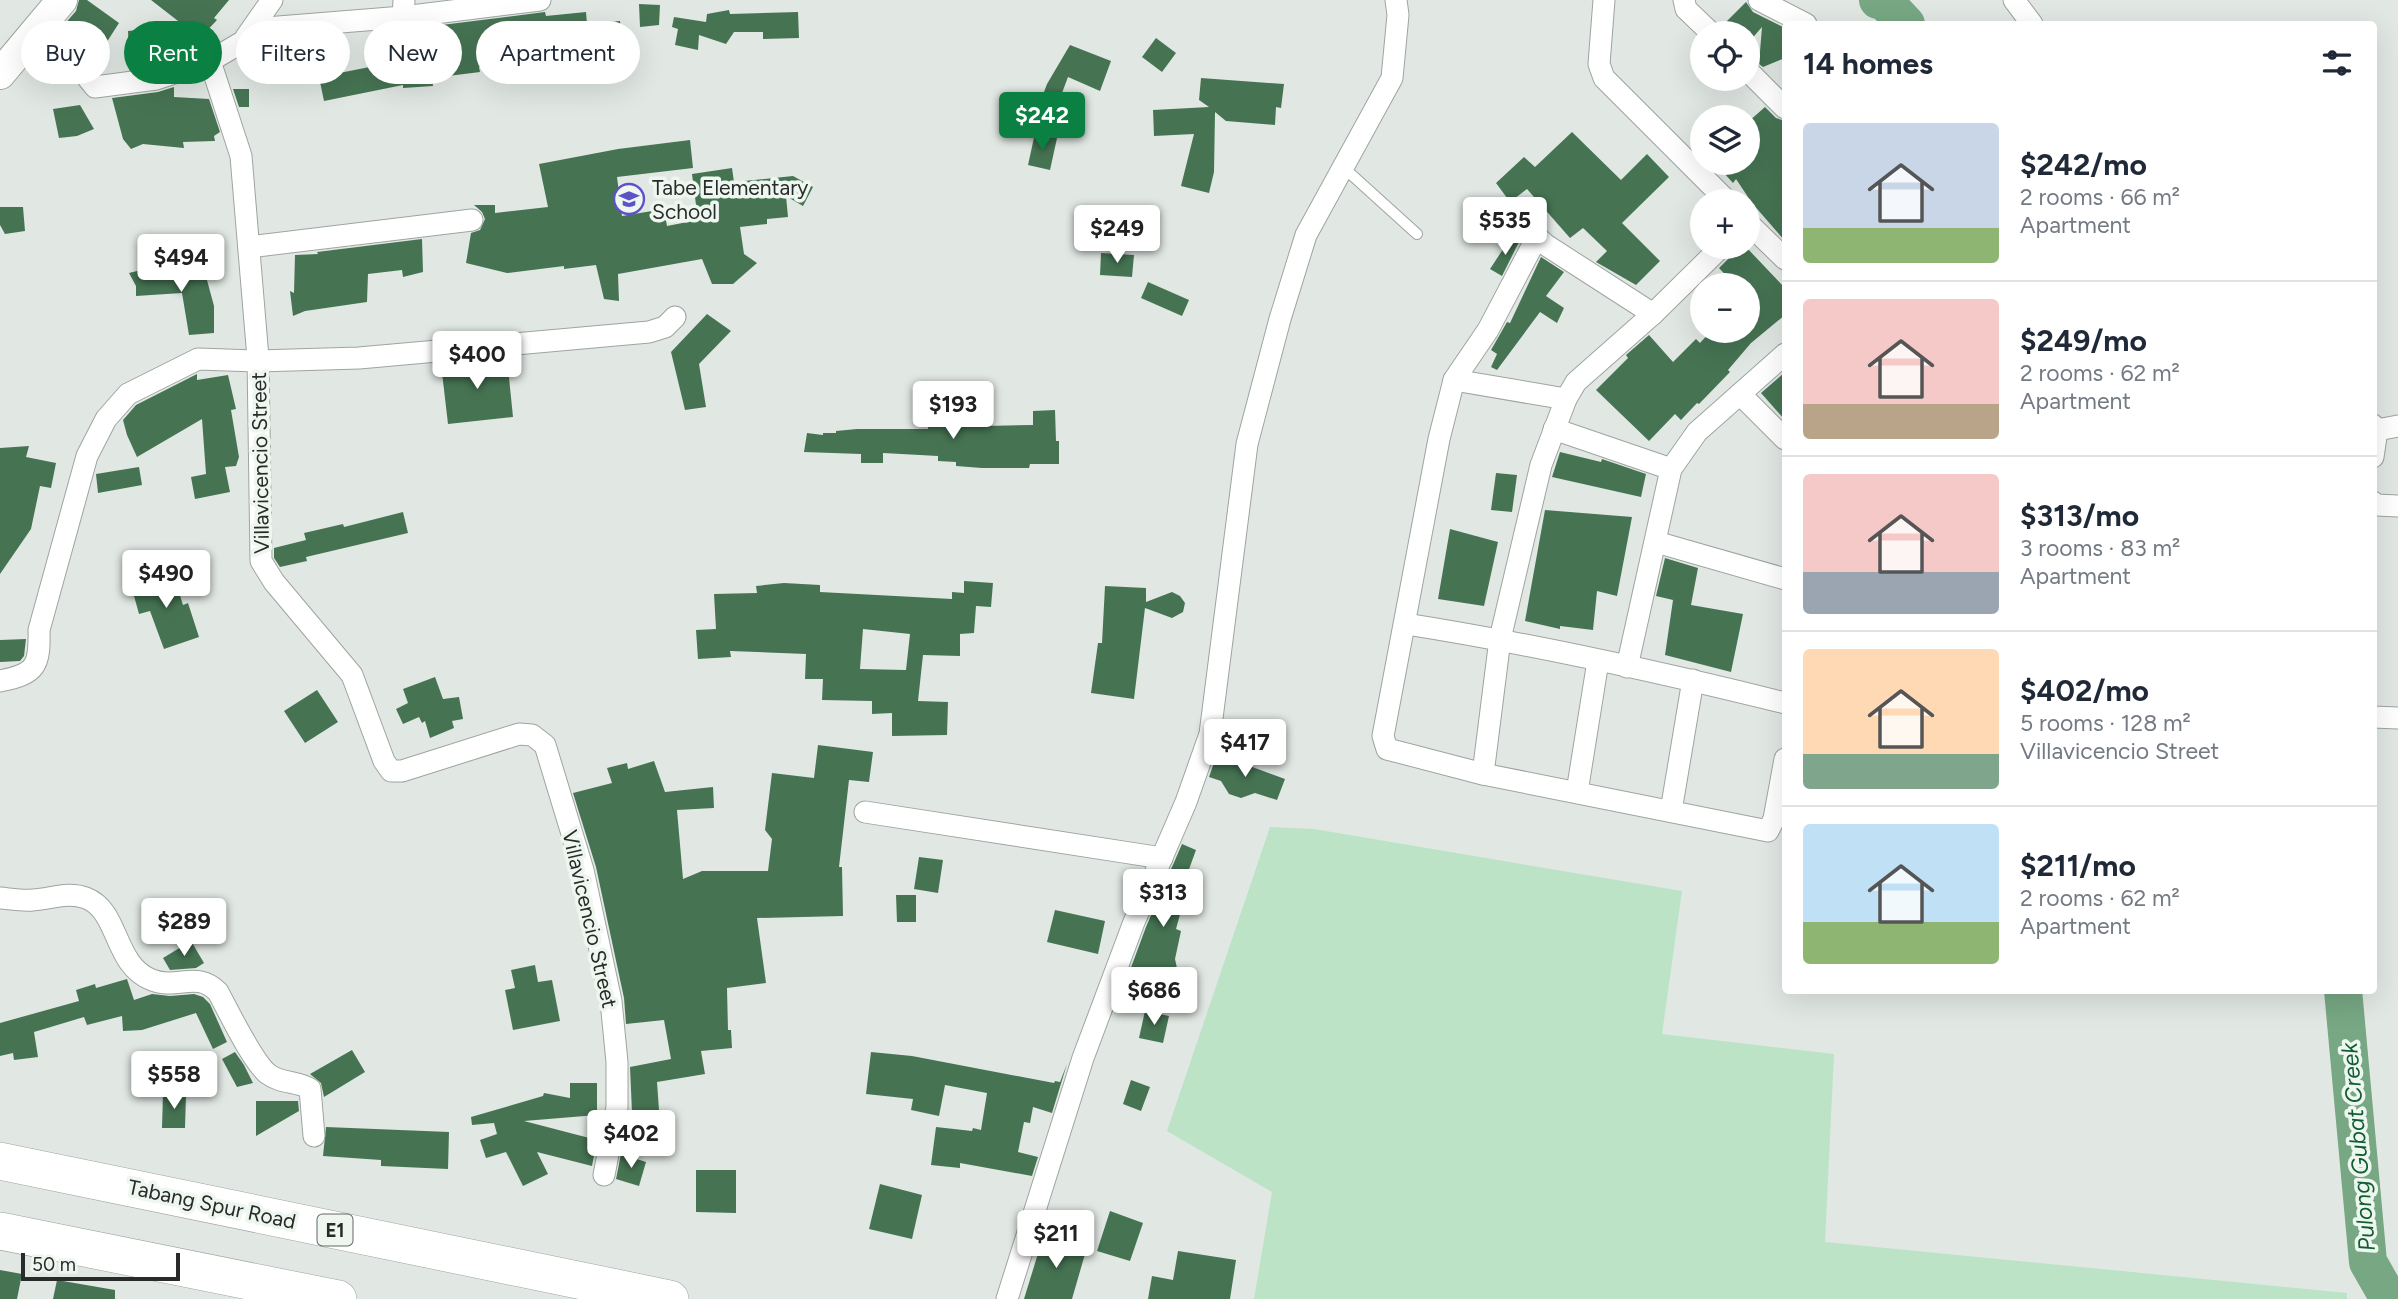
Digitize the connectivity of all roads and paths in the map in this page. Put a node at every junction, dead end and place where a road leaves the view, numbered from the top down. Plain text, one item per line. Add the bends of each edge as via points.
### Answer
1 (62, 0) edge
2 (272, 0) edge
3 (540, 0) edge
4 (1396, 0) edge
5 (1604, 0) edge
6 (1684, 0) edge
7 (1759, 0) edge
8 (2014, 0) edge
9 (403, 8) edge
10 (46, 21) edge
11 (257, 21) edge
12 (314, 21) edge
13 (1698, 21) edge
14 (1800, 21) edge
15 (2030, 21) edge
16 (21, 51) edge
17 (0, 75) edge
18 (1760, 83) edge
19 (92, 84) edge
20 (124, 84) edge
21 (218, 84) edge
22 (1782, 105) edge
23 (1343, 167) junction
24 (1715, 189) edge
25 (472, 220) dead end
26 (1417, 234) dead end
27 (1760, 235) edge
28 (249, 247) junction
29 (1782, 256) edge
30 (1709, 259) edge
31 (1653, 314) junction
32 (676, 317) dead end
33 (1782, 357) edge
34 (258, 361) junction
35 (1454, 380) junction
36 (1740, 394) junction
37 (1566, 399) junction
38 (2383, 427) edge
39 (1554, 429) junction
40 (1782, 436) edge
41 (2377, 445) edge
42 (1671, 469) junction
43 (2377, 505) edge
44 (2398, 506) edge
45 (1656, 542) junction
46 (1782, 578) edge
47 (1406, 624) junction
48 (1500, 639) junction
49 (1598, 661) junction
50 (1628, 667) junction
51 (1693, 680) junction
52 (0, 681) edge
53 (1782, 702) edge
54 (2377, 717) edge
55 (2398, 718) edge
56 (1483, 774) junction
57 (1782, 775) edge
58 (1577, 792) junction
59 (1671, 811) junction
60 (865, 812) dead end
61 (1162, 858) junction
62 (0, 898) edge
63 (314, 1136) dead end
64 (0, 1161) edge
65 (604, 1175) dead end
66 (0, 1231) edge
67 (338, 1299) edge
68 (670, 1299) edge
69 (1007, 1299) edge

1 - 10 main road
2 - 11 street
3 - 9 street
4 - 23 street via 1392,78
5 - 24 street via 1599,64 1604,78
6 - 13 street
7 - 14 street
8 - 15 street
9 - 12 street
16 - 17 main road
18 - 22 street
19 - 20 street via 95,88
21 - 28 street, Villavicencio Street via 241,156
23 - 26 lane
23 - 61 street via 1306,236 1247,444 1210,734
25 - 28 street
27 - 29 street
28 - 34 street, Villavicencio Street
30 - 31 street
31 - 35 street via 1537,237 1488,330
31 - 37 street via 1576,383
32 - 34 street via 666,327 649,332 359,358
33 - 36 street
34 - 52 street via 198,359 128,394 106,419 87,456 39,630 36,664 22,677
34 - 65 street, Villavicencio Street via 261,561 352,675 391,771 519,734 532,735 545,745 583,870 611,1001 617,1107
35 - 37 street
35 - 47 street
36 - 40 street
36 - 42 street via 1697,432
37 - 39 street
38 - 41 street
39 - 42 street
39 - 48 street via 1541,465
42 - 45 street
43 - 44 street
45 - 46 street
45 - 50 street
47 - 48 street
47 - 56 street via 1383,736 1387,749
48 - 49 street
48 - 56 street
49 - 50 street
49 - 58 street
50 - 51 street
51 - 53 street
51 - 59 street
54 - 55 street
56 - 58 street
57 - 59 street via 1768,831
58 - 59 street
60 - 61 street
61 - 69 street via 1083,1058
62 - 63 street via 34,900 67,894 88,899 104,911 128,963 150,979 165,984 209,982 267,1073 310,1089
64 - 68 highway, Tabang Spur Road / E1
66 - 67 highway

